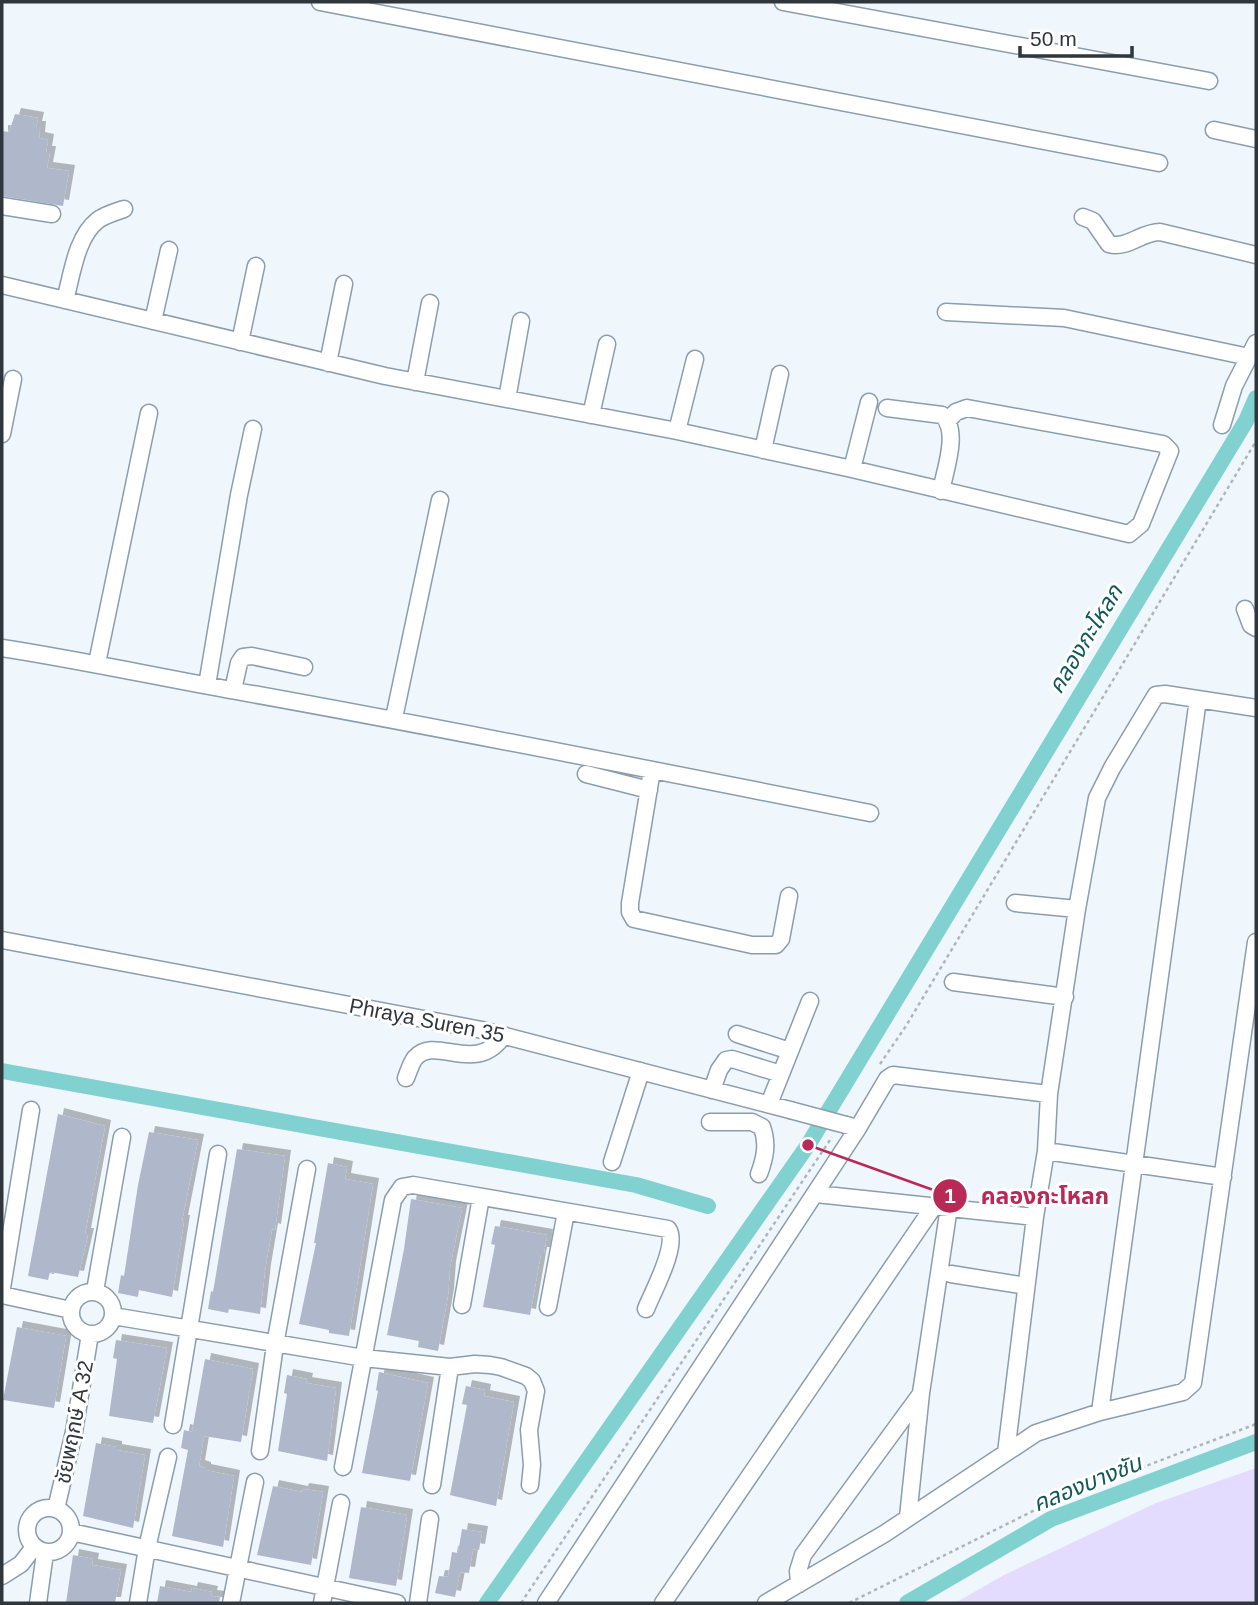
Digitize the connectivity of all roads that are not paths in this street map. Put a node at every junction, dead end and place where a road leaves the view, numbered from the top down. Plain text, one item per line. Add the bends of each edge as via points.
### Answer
1 (320, 2) edge
2 (783, 2) edge
3 (1209, 81) dead end
4 (1213, 130) dead end
5 (1256, 138) edge
6 (1159, 163) dead end
7 (2, 206) edge
8 (124, 209) dead end
9 (52, 214) dead end
10 (1083, 217) dead end
11 (169, 250) dead end
12 (1256, 255) edge
13 (256, 266) dead end
14 (344, 284) dead end
15 (2, 285) edge
16 (65, 300) junction
17 (430, 303) dead end
18 (946, 312) dead end
19 (152, 321) junction
20 (520, 321) dead end
21 (240, 342) junction
22 (607, 344) dead end
23 (1252, 350) edge
24 (695, 359) dead end
25 (328, 363) junction
26 (780, 373) dead end
27 (13, 379) dead end
28 (415, 382) junction
29 (507, 399) junction
30 (869, 402) dead end
31 (887, 408) dead end
32 (149, 413) dead end
33 (591, 415) junction
34 (948, 421) junction
35 (1222, 425) dead end
36 (253, 429) dead end
37 (677, 431) junction
38 (2, 434) edge
39 (763, 450) junction
40 (852, 469) junction
41 (941, 491) junction
42 (440, 500) dead end
43 (1245, 609) dead end
44 (1256, 628) edge
45 (2, 648) edge
46 (97, 663) junction
47 (304, 667) dead end
48 (207, 685) junction
49 (233, 690) junction
50 (1198, 699) junction
51 (1256, 708) edge
52 (394, 718) junction
53 (652, 770) junction
54 (586, 774) dead end
55 (649, 789) junction
56 (870, 813) dead end
57 (789, 896) dead end
58 (1016, 903) dead end
59 (1077, 909) junction
60 (2, 940) edge
61 (1256, 942) edge
62 (953, 982) dead end
63 (1065, 997) junction
64 (810, 1001) dead end
65 (737, 1034) dead end
66 (504, 1035) junction
67 (790, 1051) junction
68 (641, 1071) junction
69 (781, 1073) junction
70 (406, 1078) dead end
71 (712, 1090) junction
72 (1049, 1094) junction
73 (763, 1103) junction
74 (32, 1111) dead end
75 (710, 1122) dead end
76 (752, 1122) junction
77 (848, 1126) junction
78 (122, 1137) dead end
79 (1046, 1151) junction
80 (218, 1154) dead end
81 (612, 1162) dead end
82 (1134, 1164) junction
83 (307, 1169) dead end
84 (759, 1174) dead end
85 (1223, 1177) junction
86 (816, 1194) junction
87 (481, 1197) junction
88 (941, 1206) junction
89 (566, 1212) junction
90 (1035, 1217) junction
91 (951, 1275) dead end
92 (1026, 1286) junction
93 (2, 1288) edge
94 (95, 1291) junction
95 (2, 1296) edge
96 (462, 1305) dead end
97 (548, 1307) dead end
98 (646, 1309) dead end
99 (71, 1310) junction
100 (113, 1316) junction
101 (190, 1328) junction
102 (90, 1334) junction
103 (275, 1345) junction
104 (364, 1358) junction
105 (450, 1367) junction
106 (921, 1393) junction
107 (1100, 1412) junction
108 (173, 1425) dead end
109 (260, 1451) dead end
110 (1006, 1453) junction
111 (169, 1457) dead end
112 (343, 1467) dead end
113 (254, 1482) dead end
114 (432, 1485) dead end
115 (530, 1485) dead end
116 (341, 1503) dead end
117 (56, 1509) junction
118 (908, 1517) junction
119 (430, 1519) dead end
120 (71, 1532) junction
121 (147, 1548) junction
122 (40, 1550) junction
123 (237, 1567) junction
124 (2, 1576) edge
125 (799, 1584) junction
126 (323, 1596) edge
127 (38, 1603) edge
128 (138, 1603) edge
129 (231, 1603) edge
130 (397, 1603) edge
131 (418, 1603) edge
132 (546, 1603) edge
133 (663, 1603) edge
134 (766, 1603) edge

1 - 6 street
2 - 3 street
4 - 5 street
7 - 9 street
8 - 16 street via 101,218 83,238
10 - 12 street via 1093,220 1109,244 1117,246 1160,232
11 - 19 street
13 - 21 street
14 - 25 street
15 - 16 street
16 - 19 street
17 - 28 street
18 - 23 street via 1063,318
19 - 21 street
20 - 29 street
21 - 25 street
22 - 33 street
23 - 35 street
24 - 37 street
25 - 28 street
26 - 39 street
27 - 38 street
28 - 29 street
29 - 33 street
30 - 40 street
31 - 34 street via 942,415
32 - 46 street
33 - 37 street
34 - 41 street via 951,434
34 - 41 street via 967,408 1163,444 1170,451 1141,524 1129,534
36 - 48 street
37 - 39 street
39 - 40 street
40 - 41 street
42 - 52 street
43 - 44 street
45 - 46 street
46 - 48 street
47 - 49 street via 243,657
48 - 49 street
49 - 52 street
50 - 51 street
50 - 59 street via 1156,695 1112,768 1097,798
50 - 82 street
52 - 53 street
53 - 55 street
53 - 56 street
54 - 55 street
55 - 57 street via 631,903 634,919 767,947 781,939
58 - 59 street
59 - 63 street
60 - 66 street, Phraya Suren 35
61 - 85 street
62 - 63 street
63 - 72 street
64 - 67 street
65 - 67 street
66 - 68 street, Phraya Suren 35
66 - 70 street via 496,1046 479,1055 423,1053 415,1058
67 - 69 street
68 - 71 street, Phraya Suren 35
68 - 81 street
69 - 71 street via 726,1060
69 - 73 street
71 - 73 street, Phraya Suren 35
72 - 77 street via 892,1075
72 - 79 street
73 - 76 street
73 - 77 street, Phraya Suren 35, bridge
74 - 93 street
75 - 76 street
76 - 84 street via 762,1127 766,1139
77 - 86 street
78 - 94 street
79 - 82 street
79 - 90 street
80 - 101 street
82 - 85 street
82 - 107 street
83 - 103 street
85 - 107 street via 1193,1383 1183,1392
86 - 88 street
86 - 132 street
87 - 89 street
87 - 96 street
87 - 104 street via 412,1185 394,1195
88 - 90 street
88 - 106 street
88 - 133 street
89 - 97 street
89 - 98 street via 670,1232 670,1249
90 - 92 street
91 - 92 street
92 - 110 street
94 - 99 street via 76,1297
94 - 100 street via 107,1297
95 - 99 street
99 - 102 street via 73,1323
100 - 101 street
100 - 102 street via 103,1331
101 - 103 street
101 - 108 street
102 - 117 street, ชัยพฤกษ์ A 32
103 - 104 street
103 - 109 street
104 - 105 street
104 - 112 street
105 - 114 street
105 - 115 street via 501,1367 532,1381 536,1391 529,1430
106 - 118 street
106 - 125 street via 803,1555
107 - 110 street via 1036,1433
110 - 118 street
111 - 121 street
113 - 123 street
116 - 126 street
117 - 120 street via 70,1522
117 - 122 street via 41,1509 30,1519 27,1534
118 - 125 street
119 - 131 street
120 - 121 street
120 - 122 street via 60,1550
121 - 123 street
121 - 128 street
122 - 124 street
122 - 127 street
123 - 126 street
123 - 129 street
125 - 134 street
126 - 130 street

